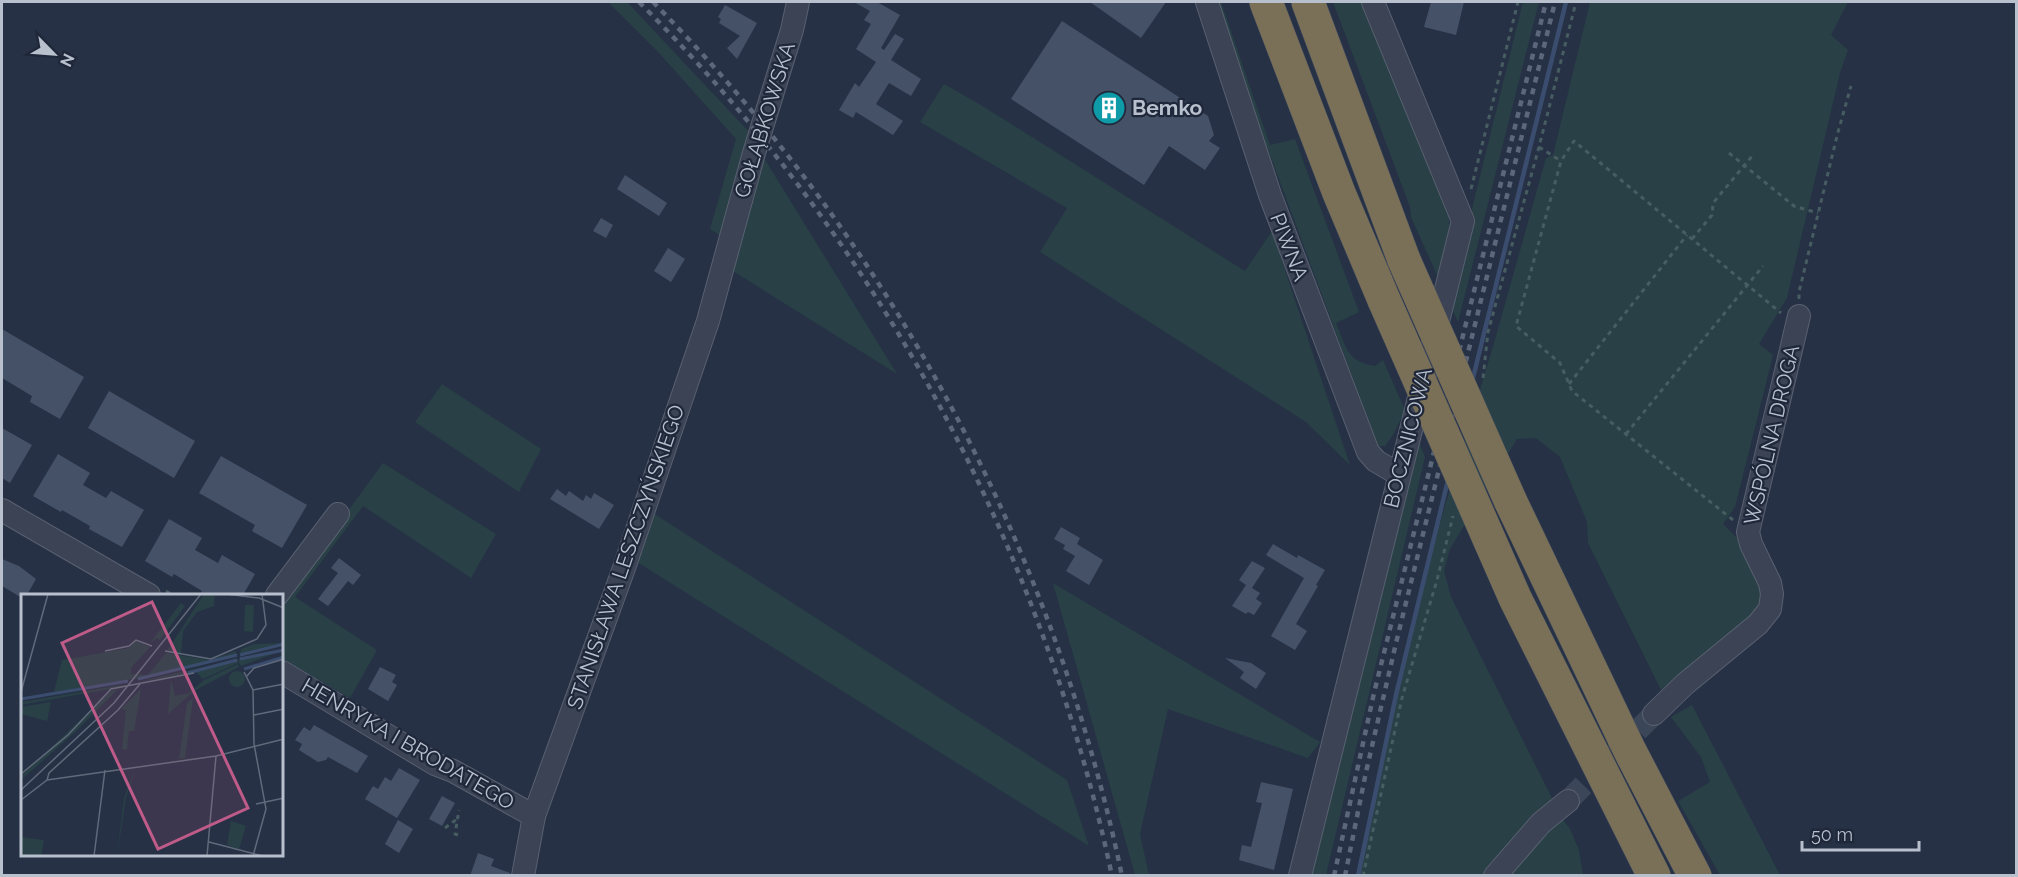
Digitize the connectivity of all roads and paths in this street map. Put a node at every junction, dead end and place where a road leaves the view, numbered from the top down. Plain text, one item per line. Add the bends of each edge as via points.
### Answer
1 (798, 2) edge
2 (1207, 2) edge
3 (1266, 2) edge
4 (1308, 2) edge
5 (1373, 2) edge
6 (1518, 2) edge
7 (1576, 2) edge
8 (1851, 86) dead end
9 (1729, 153) dead end
10 (1753, 155) dead end
11 (1560, 161) junction
12 (1744, 166) junction
13 (1818, 213) junction
14 (1463, 221) junction
15 (1687, 235) junction
16 (731, 238) joint
17 (1692, 239) junction
18 (1763, 266) dead end
19 (1748, 285) junction
20 (1798, 321) junction
21 (1569, 384) junction
22 (1626, 434) junction
23 (1398, 474) junction
24 (2, 510) edge
25 (338, 514) dead end
26 (1748, 532) junction
27 (147, 594) edge
28 (279, 594) edge
29 (284, 673) edge
30 (1654, 714) tunnel mouth
31 (1568, 801) tunnel mouth
32 (459, 810) dead end
33 (534, 816) junction
34 (457, 819) junction
35 (445, 828) dead end
36 (458, 835) dead end
37 (523, 876) edge
38 (1300, 876) edge
39 (1495, 876) edge
40 (1654, 876) edge
41 (1695, 876) edge

1 - 16 street, GOŁĄBKOWSKA
2 - 23 street, PIWNA via 1270,195 1368,452
3 - 40 highway, bridge via 1339,194 1515,598
4 - 41 highway, bridge via 1404,260 1510,500
5 - 14 street
6 - 14 path
7 - 11 path via 1539,147
8 - 13 path
9 - 12 path
10 - 12 path
11 - 15 path via 1575,141
11 - 21 path via 1516,326 1560,363
12 - 13 path via 1794,206
12 - 17 path via 1713,203 1712,214
13 - 20 path via 1799,292
14 - 23 street, BOCZNICOWA
15 - 17 path
15 - 21 path
16 - 33 street, STANISŁAWA LESZCZYŃSKIEGO via 708,321 631,548
17 - 19 path
18 - 19 path
19 - 20 path
19 - 22 path
20 - 26 street, WSPÓLNA DROGA
21 - 22 path via 1572,391
22 - 26 path
23 - 38 street, BOCZNICOWA
24 - 27 street
25 - 28 street
26 - 30 street, WSPÓLNA DROGA via 1770,583 1770,609 1758,624 1684,684
29 - 33 street, HENRYKA I BRODATEGO via 435,764
31 - 39 street via 1541,823
32 - 34 path
33 - 37 street, STANISŁAWA LESZCZYŃSKIEGO
34 - 35 path
34 - 36 path

